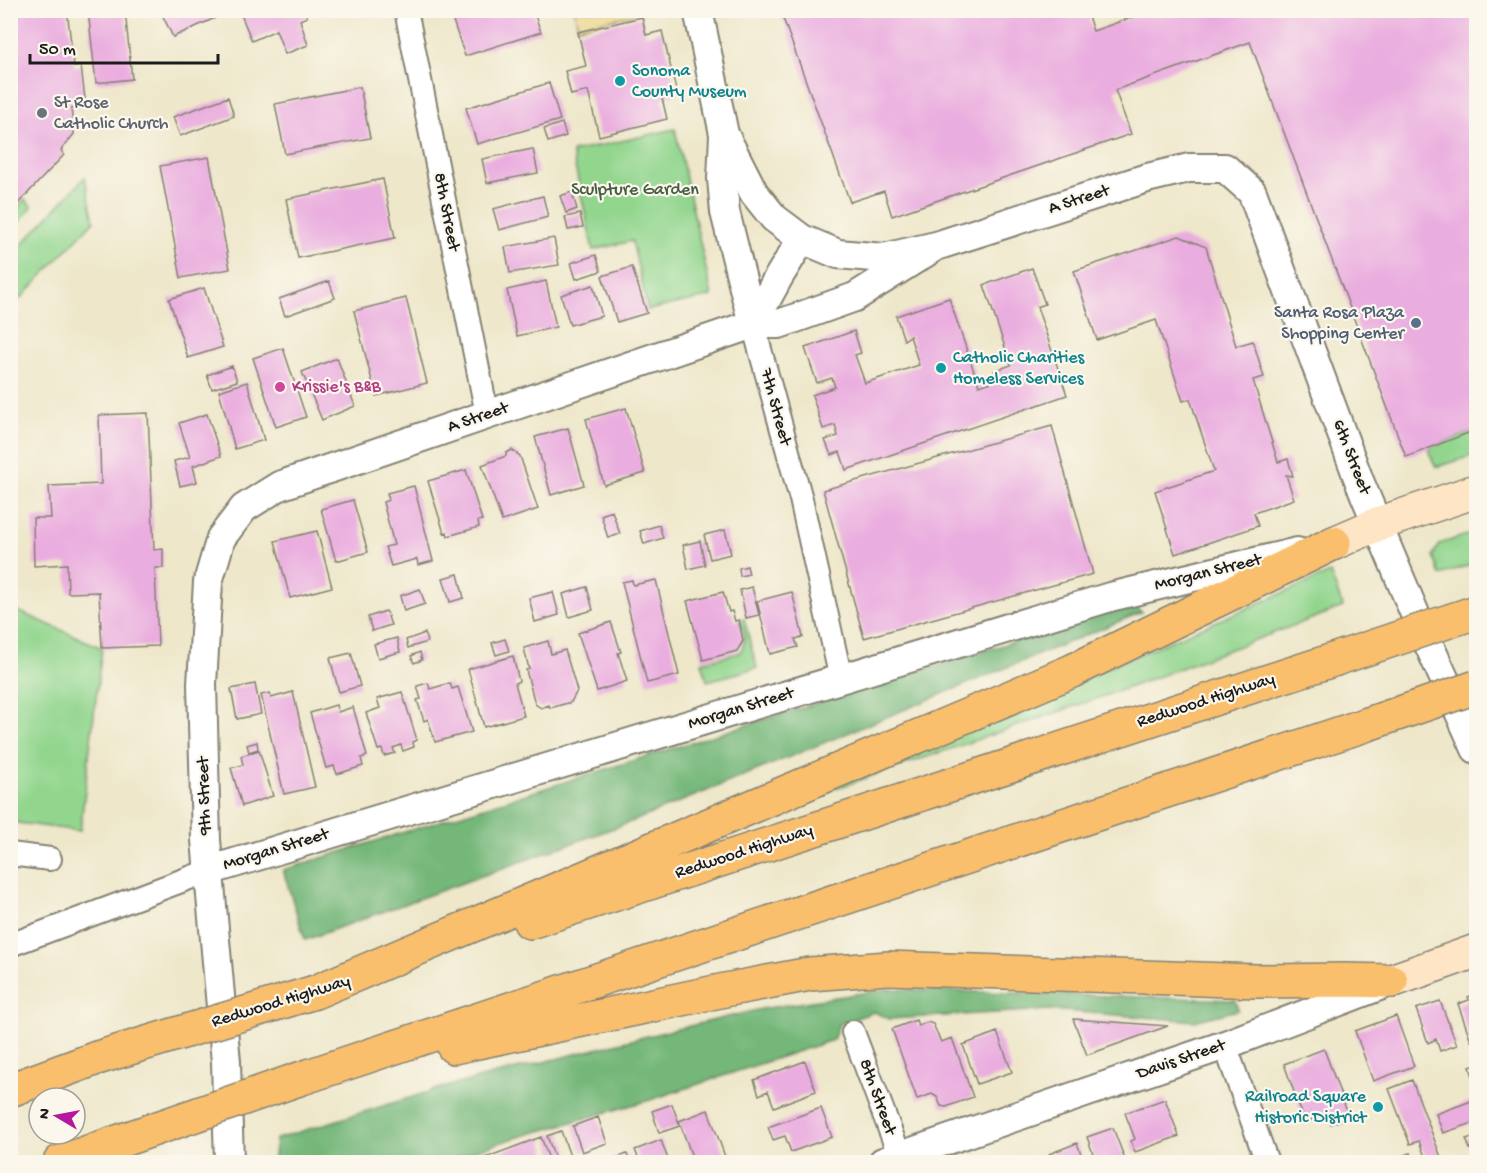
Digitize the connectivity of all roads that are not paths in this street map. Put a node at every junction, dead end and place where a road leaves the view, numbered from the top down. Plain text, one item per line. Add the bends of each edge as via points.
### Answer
1 (406, 10) edge
2 (698, 10) edge
3 (724, 134) junction
4 (1225, 168) joint
5 (802, 239) junction
6 (936, 246) junction
7 (753, 324) junction
8 (487, 414) junction
9 (1476, 491) edge
10 (1378, 524) junction
11 (221, 538) joint
12 (1334, 543) junction
13 (1476, 612) edge
14 (841, 679) junction
15 (1476, 687) edge
16 (1476, 749) edge
17 (10, 854) edge
18 (50, 859) dead end
19 (208, 871) junction
20 (10, 945) edge
21 (1476, 951) edge
22 (1391, 981) junction
23 (315, 992) junction
24 (853, 1032) dead end
25 (1225, 1045) junction
26 (302, 1078) junction
27 (10, 1090) edge
28 (895, 1161) edge
29 (60, 1162) edge
30 (229, 1162) edge
31 (1267, 1162) edge

1 - 8 street, 8th Street
2 - 3 street, 7th Street
3 - 5 street, 7th Street via 754,193 774,218
3 - 7 street, 7th Street via 725,212
4 - 6 street, A Street via 1189,168 1147,178
4 - 10 street, 6th Street via 1252,192
5 - 6 street, A Street via 837,254 884,258
5 - 7 street
6 - 7 street, A Street via 855,297 779,324
7 - 8 street, A Street
7 - 14 street, 7th Street via 801,499
8 - 11 street, A Street via 279,486 244,508
9 - 10 main road, Morgan Street
10 - 12 main road, Morgan Street
10 - 16 street, 6th Street
11 - 19 street, 9th Street via 208,582 202,684
12 - 14 street, Morgan Street via 1110,597
12 - 23 highway via 1072,671
13 - 23 highway, Redwood Highway, bridge
14 - 19 street, Morgan Street
15 - 26 highway, bridge
17 - 18 street
19 - 20 street, Morgan Street
19 - 30 street, 9th Street via 226,1062
21 - 22 main road, Davis Street
22 - 25 street, Davis Street
22 - 26 highway via 1256,981 888,968 810,974
23 - 27 highway, Redwood Highway, bridge via 97,1058
24 - 28 street, 8th Street
25 - 28 street, Davis Street
25 - 31 street
26 - 29 highway, bridge

